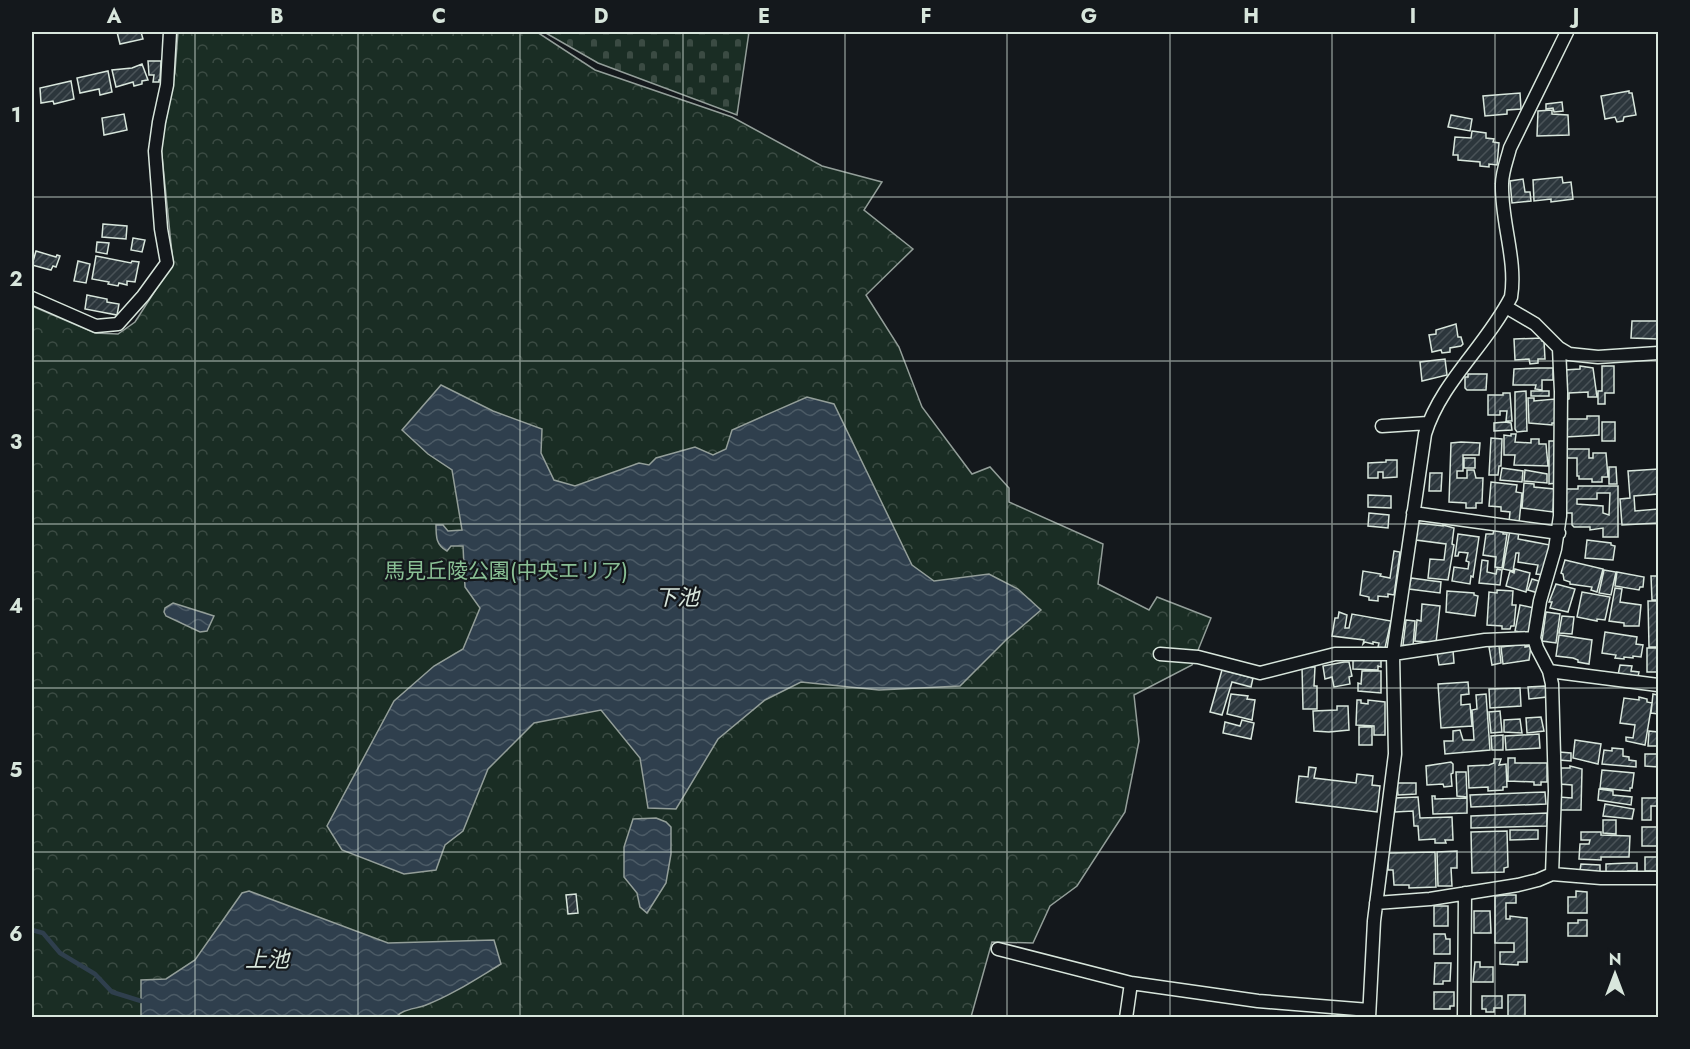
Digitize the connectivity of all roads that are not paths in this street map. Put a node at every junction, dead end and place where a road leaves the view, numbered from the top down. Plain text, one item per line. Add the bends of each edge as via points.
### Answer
1 (170, 32) edge
2 (1568, 32) edge
3 (32, 298) edge
4 (1506, 307) junction
5 (1559, 348) junction
6 (1659, 353) edge
7 (1428, 423) junction
8 (1382, 426) dead end
9 (1413, 513) junction
10 (1558, 533) junction
11 (1534, 638) junction
12 (1160, 654) dead end
13 (1393, 654) junction
14 (1549, 670) junction
15 (1659, 685) edge
16 (1552, 874) junction
17 (1659, 878) edge
18 (1465, 893) junction
19 (1376, 903) junction
20 (998, 949) dead end
21 (1131, 983) junction
22 (1369, 1014) edge
23 (1126, 1017) edge
24 (1464, 1017) edge

1 - 3 street via 167,85 155,151 167,263 118,324 96,326
2 - 4 street via 1504,167 1502,183 1512,288
4 - 5 street via 1535,324
4 - 7 street via 1440,399
5 - 6 street via 1584,356
5 - 10 street via 1562,392
7 - 8 street
7 - 9 street
9 - 10 street
9 - 13 street
10 - 11 street
11 - 13 street via 1485,640
11 - 14 street
12 - 13 street via 1198,657 1260,673 1335,654
13 - 19 street via 1395,754
14 - 15 street
14 - 16 street via 1556,791
16 - 17 street
16 - 18 street via 1518,885
18 - 19 street
18 - 24 street
19 - 22 street
20 - 21 street
21 - 22 street
21 - 23 street

